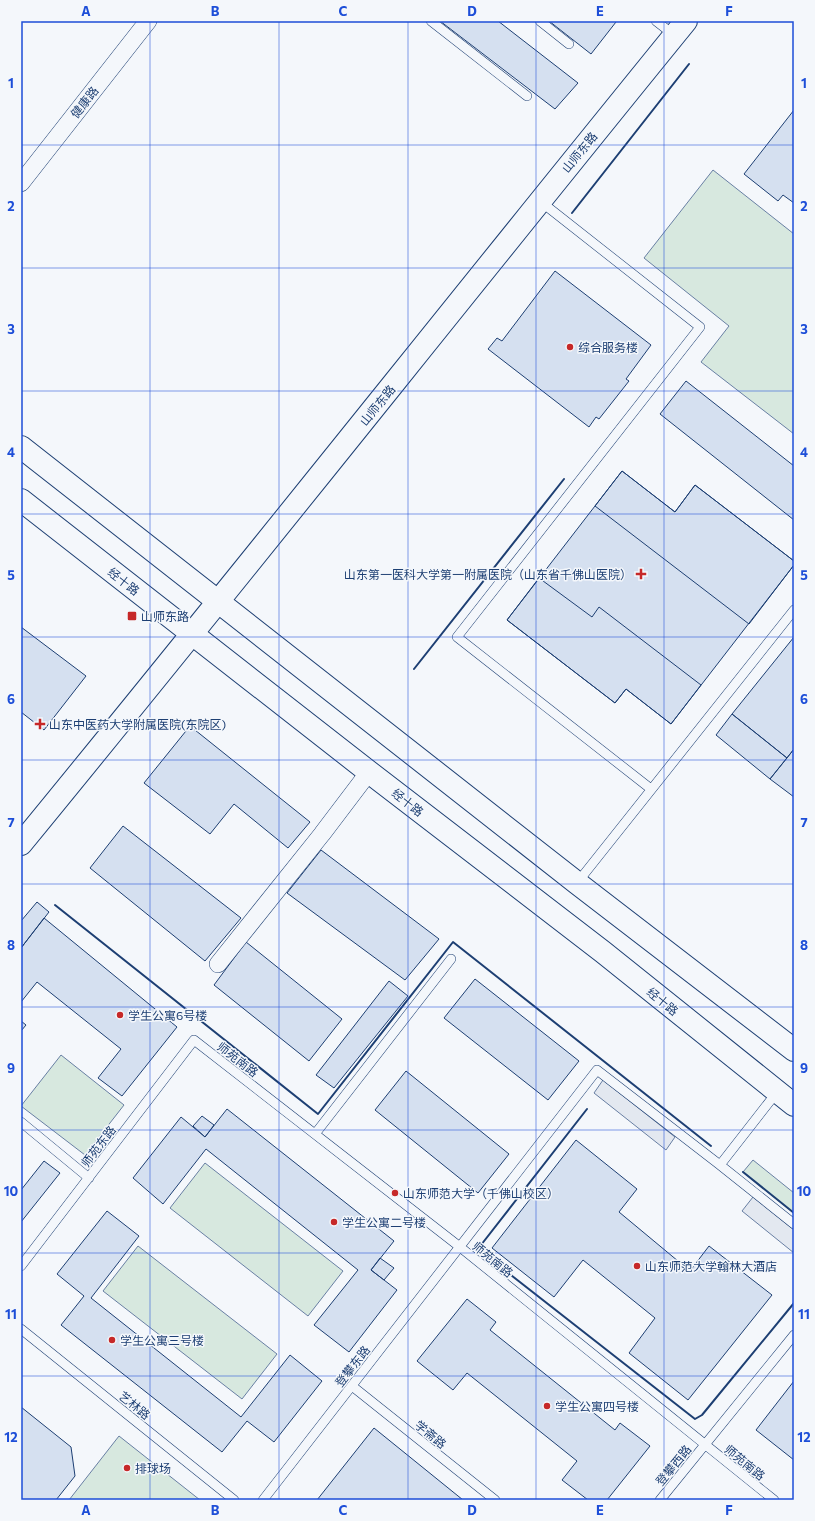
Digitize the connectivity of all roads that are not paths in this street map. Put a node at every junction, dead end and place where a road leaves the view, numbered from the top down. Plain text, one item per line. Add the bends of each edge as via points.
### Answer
1 (148, 21) edge
2 (431, 21) edge
3 (540, 21) edge
4 (656, 21) edge
5 (680, 28) edge
6 (569, 44) dead end
7 (528, 96) dead end
8 (21, 183) edge
9 (540, 201) junction
10 (21, 447) edge
11 (21, 500) edge
12 (219, 602) junction
13 (794, 610) edge
14 (193, 635) junction
15 (369, 772) junction
16 (651, 789) junction
17 (21, 844) edge
18 (577, 883) junction
19 (451, 959) dead end
20 (218, 964) dead end
21 (194, 1040) joint
22 (794, 1050) edge
23 (786, 1098) edge
24 (21, 1122) edge
25 (315, 1134) junction
26 (720, 1165) junction
27 (89, 1178) junction
28 (794, 1224) edge
29 (460, 1247) junction
30 (21, 1266) edge
31 (21, 1329) edge
32 (794, 1334) edge
33 (352, 1386) junction
34 (704, 1445) junction
35 (234, 1500) edge
36 (263, 1500) edge
37 (495, 1500) edge
38 (660, 1500) edge
39 (774, 1500) edge

1 - 8 street, 健康路
2 - 7 lane
3 - 6 lane
4 - 5 lane
5 - 9 main road, 山师东路
9 - 12 main road, 山师东路
9 - 16 lane via 700,327 457,637
10 - 12 main road
11 - 14 main road, 经十路
12 - 14 main road, 山师东路
12 - 18 main road
13 - 16 lane
14 - 15 main road, 经十路
14 - 17 main road, 山师东路
15 - 20 street
15 - 23 main road, 经十路
16 - 18 lane
18 - 22 main road
19 - 25 lane
21 - 25 lane, 师苑南路
21 - 27 lane, 师苑东路
23 - 26 lane
24 - 27 lane
25 - 29 lane, 师苑南路
26 - 28 lane
26 - 29 lane, 登攀东路 via 597,1070
27 - 30 lane, 师苑东路
29 - 33 lane, 登攀东路
29 - 34 lane, 师苑南路
31 - 35 lane, 艺林路
32 - 34 lane, 登攀西路
33 - 36 lane, 登攀东路
33 - 37 lane, 学斋路
34 - 38 lane, 登攀西路
34 - 39 lane, 师苑南路

